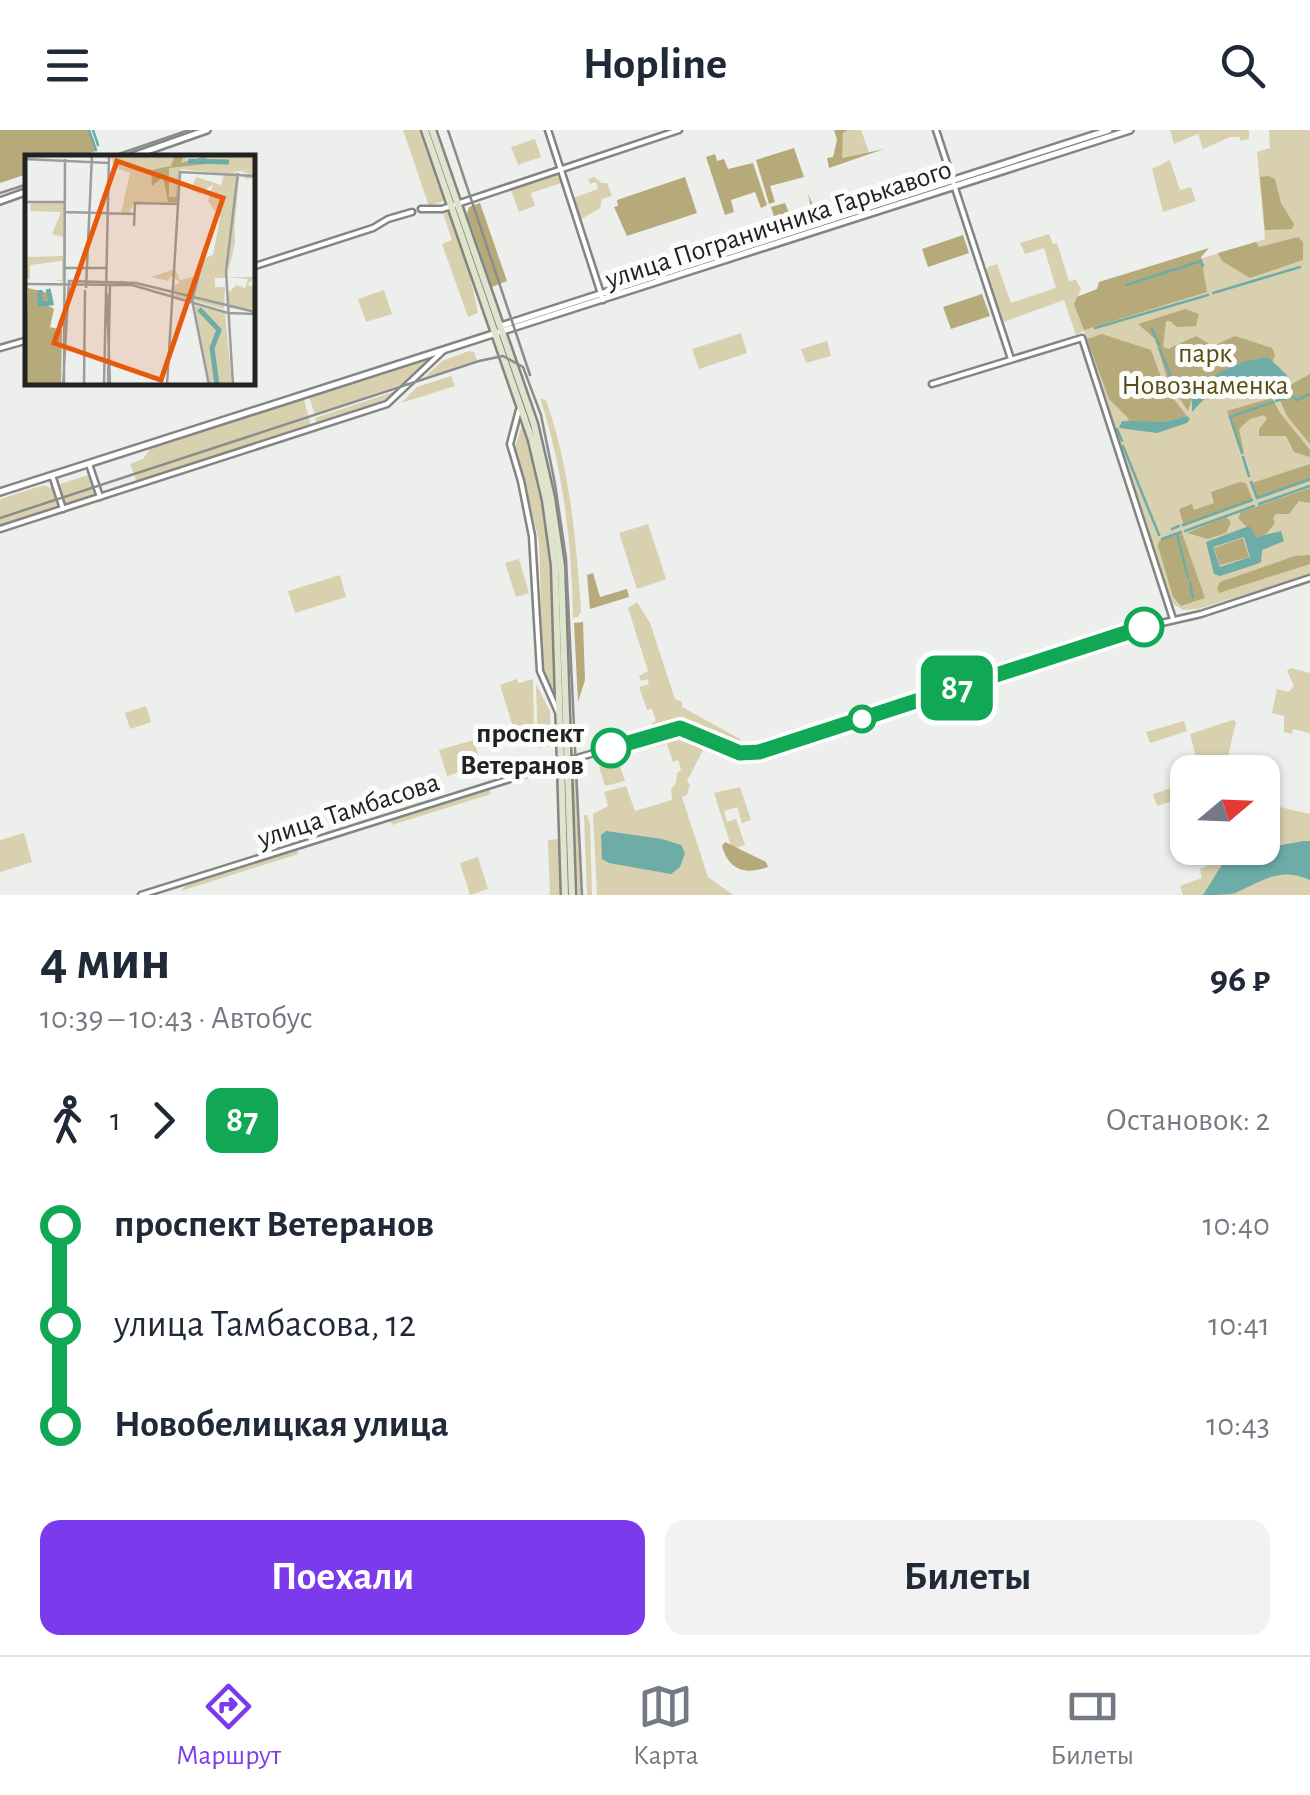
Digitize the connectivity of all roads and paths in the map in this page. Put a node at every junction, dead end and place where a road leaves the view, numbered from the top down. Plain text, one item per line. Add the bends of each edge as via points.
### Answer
1 (207, 130) edge
2 (428, 130) edge
3 (548, 130) edge
4 (679, 130) edge
5 (936, 130) edge
6 (1109, 130) edge
7 (1130, 130) edge
8 (135, 155) edge
9 (559, 170) junction
10 (953, 184) junction
11 (25, 192) edge
12 (0, 201) edge
13 (455, 205) junction
14 (421, 209) dead end
15 (412, 212) dead end
16 (255, 266) edge
17 (602, 297) junction
18 (499, 330) junction
19 (25, 341) edge
20 (0, 348) edge
21 (446, 348) junction
22 (1012, 359) junction
23 (932, 384) dead end
24 (520, 405) junction
25 (89, 463) junction
26 (52, 475) junction
27 (0, 492) edge
28 (100, 497) junction
29 (63, 509) junction
30 (0, 530) edge
31 (1310, 578) edge
32 (1173, 619) junction
33 (559, 714) junction
34 (564, 762) junction
35 (141, 895) edge
36 (569, 895) edge

1 - 8 street
2 - 13 main road
3 - 9 street
4 - 9 street
5 - 10 street
6 - 10 street, улица Пограничника Гарькавого
7 - 10 street, улица Пограничника Гарькавого
9 - 13 street
9 - 17 street
10 - 17 street, улица Пограничника Гарькавого
10 - 22 street
11 - 12 street
13 - 14 street
13 - 18 main road
15 - 16 street
17 - 18 street, улица Пограничника Гарькавого
18 - 21 street, улица Пограничника Гарькавого
18 - 24 main road
18 - 34 main road via 534,424 558,539
19 - 20 street
21 - 25 street, улица Пограничника Гарькавого
21 - 28 street via 391,402
22 - 23 street
22 - 32 street via 1082,338
24 - 33 main road via 554,552
24 - 33 street via 510,444 532,536 540,672
25 - 26 street, улица Пограничника Гарькавого
25 - 28 street
26 - 27 street, улица Пограничника Гарькавого
26 - 29 street
28 - 29 street
29 - 30 street
31 - 32 street, улица Тамбасова
32 - 34 street, улица Тамбасова via 759,752 740,753 680,728
33 - 34 main road
34 - 35 street, улица Тамбасова
34 - 36 main road

